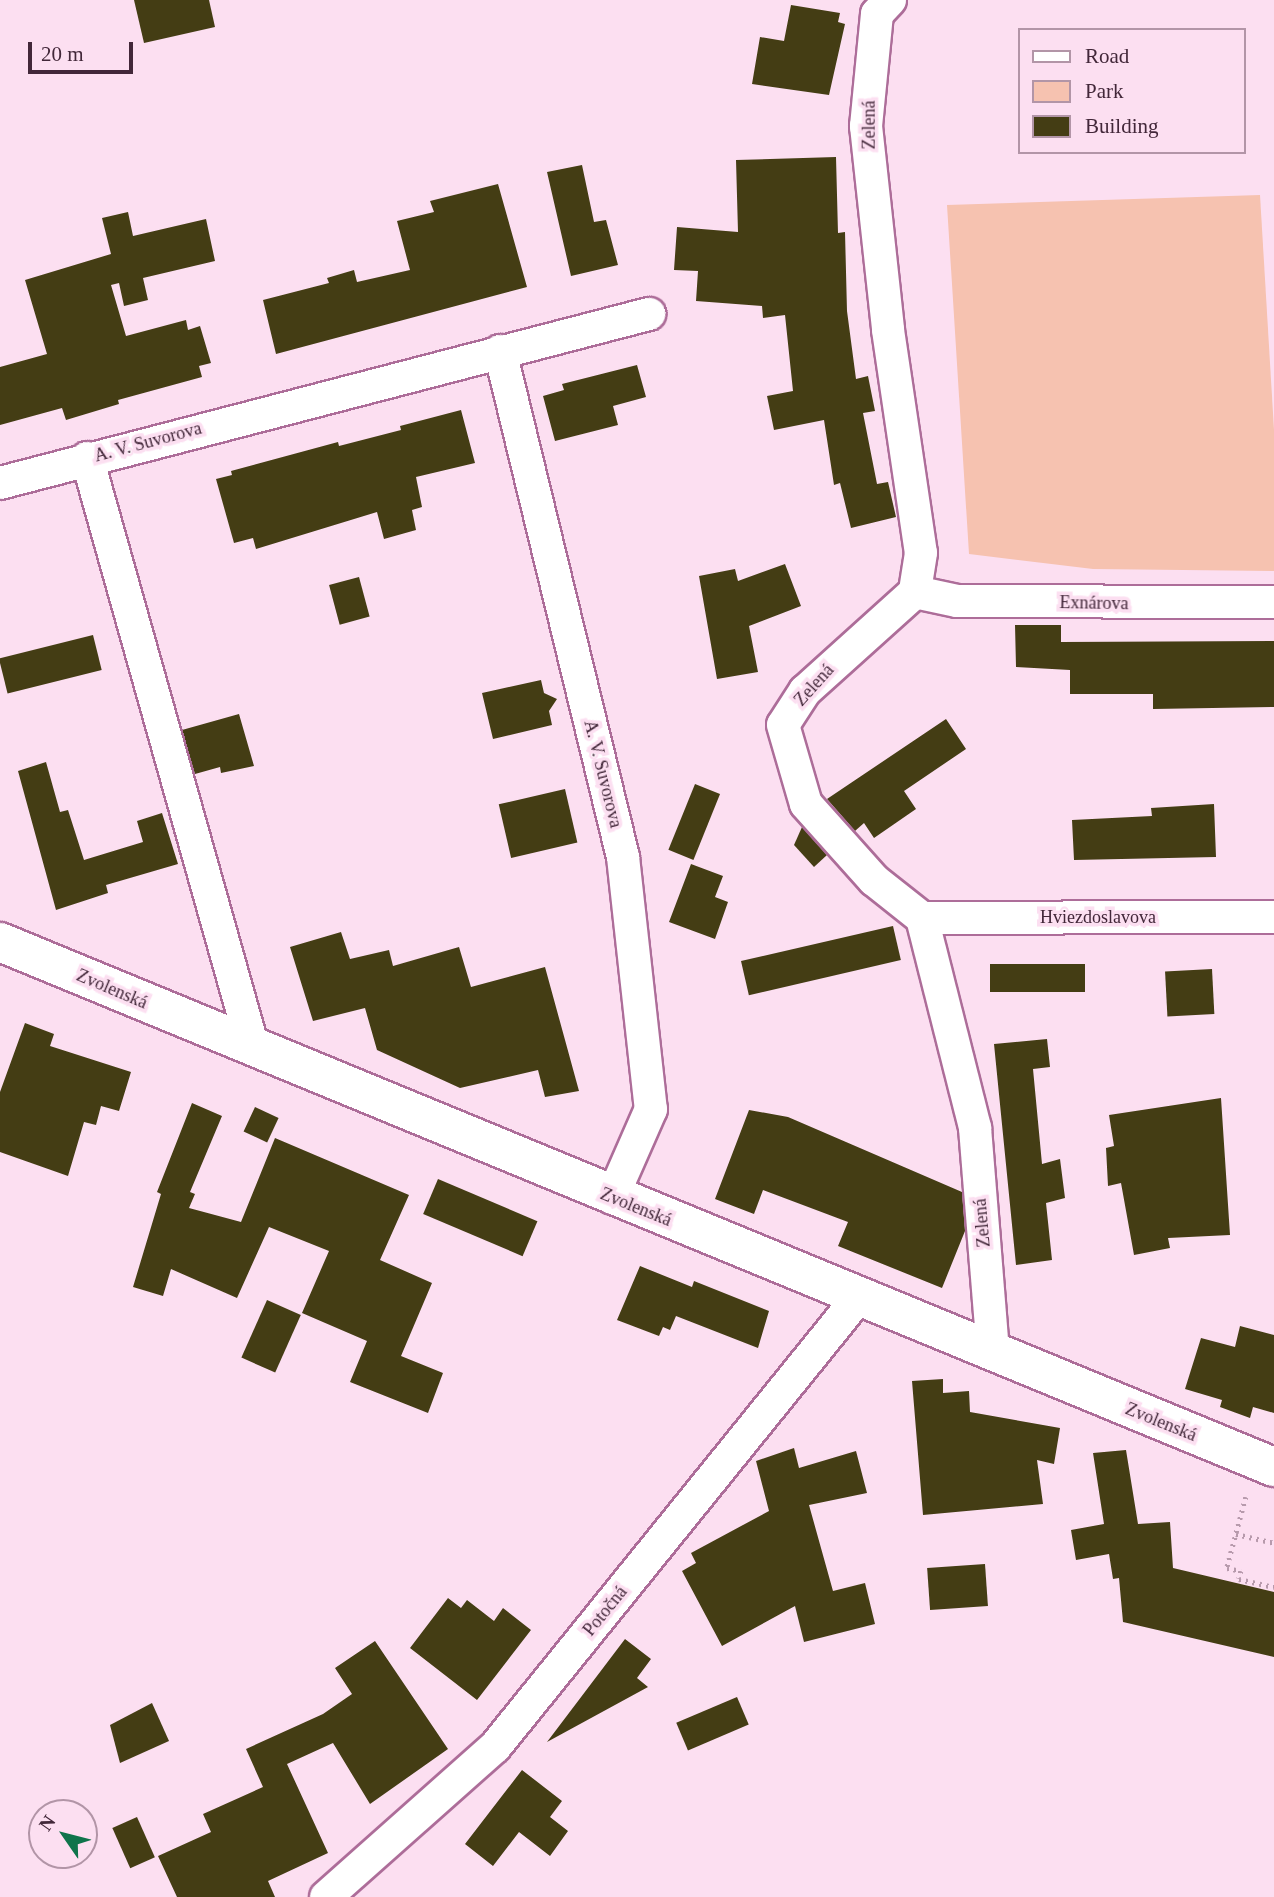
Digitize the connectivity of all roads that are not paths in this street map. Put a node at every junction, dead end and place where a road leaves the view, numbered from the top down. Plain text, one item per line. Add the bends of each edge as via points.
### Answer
1 (890, 0) edge
2 (649, 314) dead end
3 (500, 351) junction
4 (87, 458) junction
5 (0, 483) edge
6 (915, 592) junction
7 (1274, 602) edge
8 (1274, 917) edge
9 (922, 918) junction
10 (0, 942) edge
11 (253, 1048) junction
12 (612, 1198) junction
13 (858, 1298) junction
14 (993, 1353) junction
15 (1274, 1467) edge
16 (326, 1897) edge

1 - 6 street, Zelená via 877,13 866,126 888,330 921,553
2 - 3 street, A. V. Suvorova
3 - 4 street, A. V. Suvorova
3 - 12 street, A. V. Suvorova via 623,857 651,1109
4 - 5 street, A. V. Suvorova
4 - 11 street
6 - 7 street, Exnárova via 957,601
6 - 9 street, Zelená via 805,691 783,725 806,804 874,880
8 - 9 street, Hviezdoslavova
9 - 14 street, Zelená via 975,1128
10 - 11 street, Zvolenská
11 - 12 street, Zvolenská
12 - 13 street, Zvolenská
13 - 14 street, Zvolenská
13 - 16 street, Potočná via 495,1747
14 - 15 street, Zvolenská

